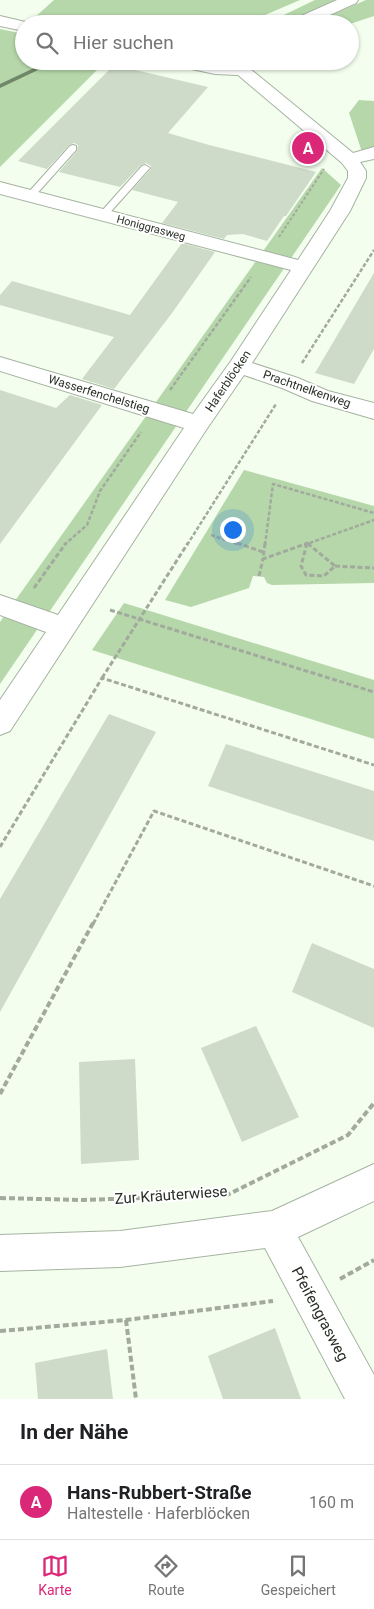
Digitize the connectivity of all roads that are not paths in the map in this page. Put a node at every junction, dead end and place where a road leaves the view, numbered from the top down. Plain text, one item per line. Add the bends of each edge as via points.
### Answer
1 (350, 0) edge
2 (316, 15) edge
3 (0, 21) edge
4 (15, 24) edge
5 (245, 70) edge
6 (73, 148) dead end
7 (374, 153) edge
8 (348, 159) junction
9 (144, 168) dead end
10 (0, 188) edge
11 (30, 196) junction
12 (103, 215) junction
13 (302, 267) junction
14 (0, 364) edge
15 (239, 366) junction
16 (374, 411) edge
17 (198, 424) junction
18 (0, 605) edge
19 (63, 627) junction
20 (0, 723) edge
21 (374, 1182) edge
22 (274, 1230) junction
23 (0, 1253) edge
24 (366, 1399) edge

1 - 2 street
3 - 4 street
5 - 8 street
6 - 11 lane
7 - 8 street
8 - 13 street, Haferblöcken via 357,171 353,188
9 - 12 lane
10 - 11 street, Honiggrasweg
11 - 12 street, Honiggrasweg
12 - 13 street, Honiggrasweg
13 - 15 street, Haferblöcken
14 - 17 street, Wasserfenchelstieg
15 - 16 street, Prachtnelkenweg via 320,396
15 - 17 street, Haferblöcken
17 - 19 street, Haferblöcken
18 - 19 street
19 - 20 street, Haferblöcken
21 - 22 street
22 - 23 street via 120,1249
22 - 24 street, Pfeifengrasweg

